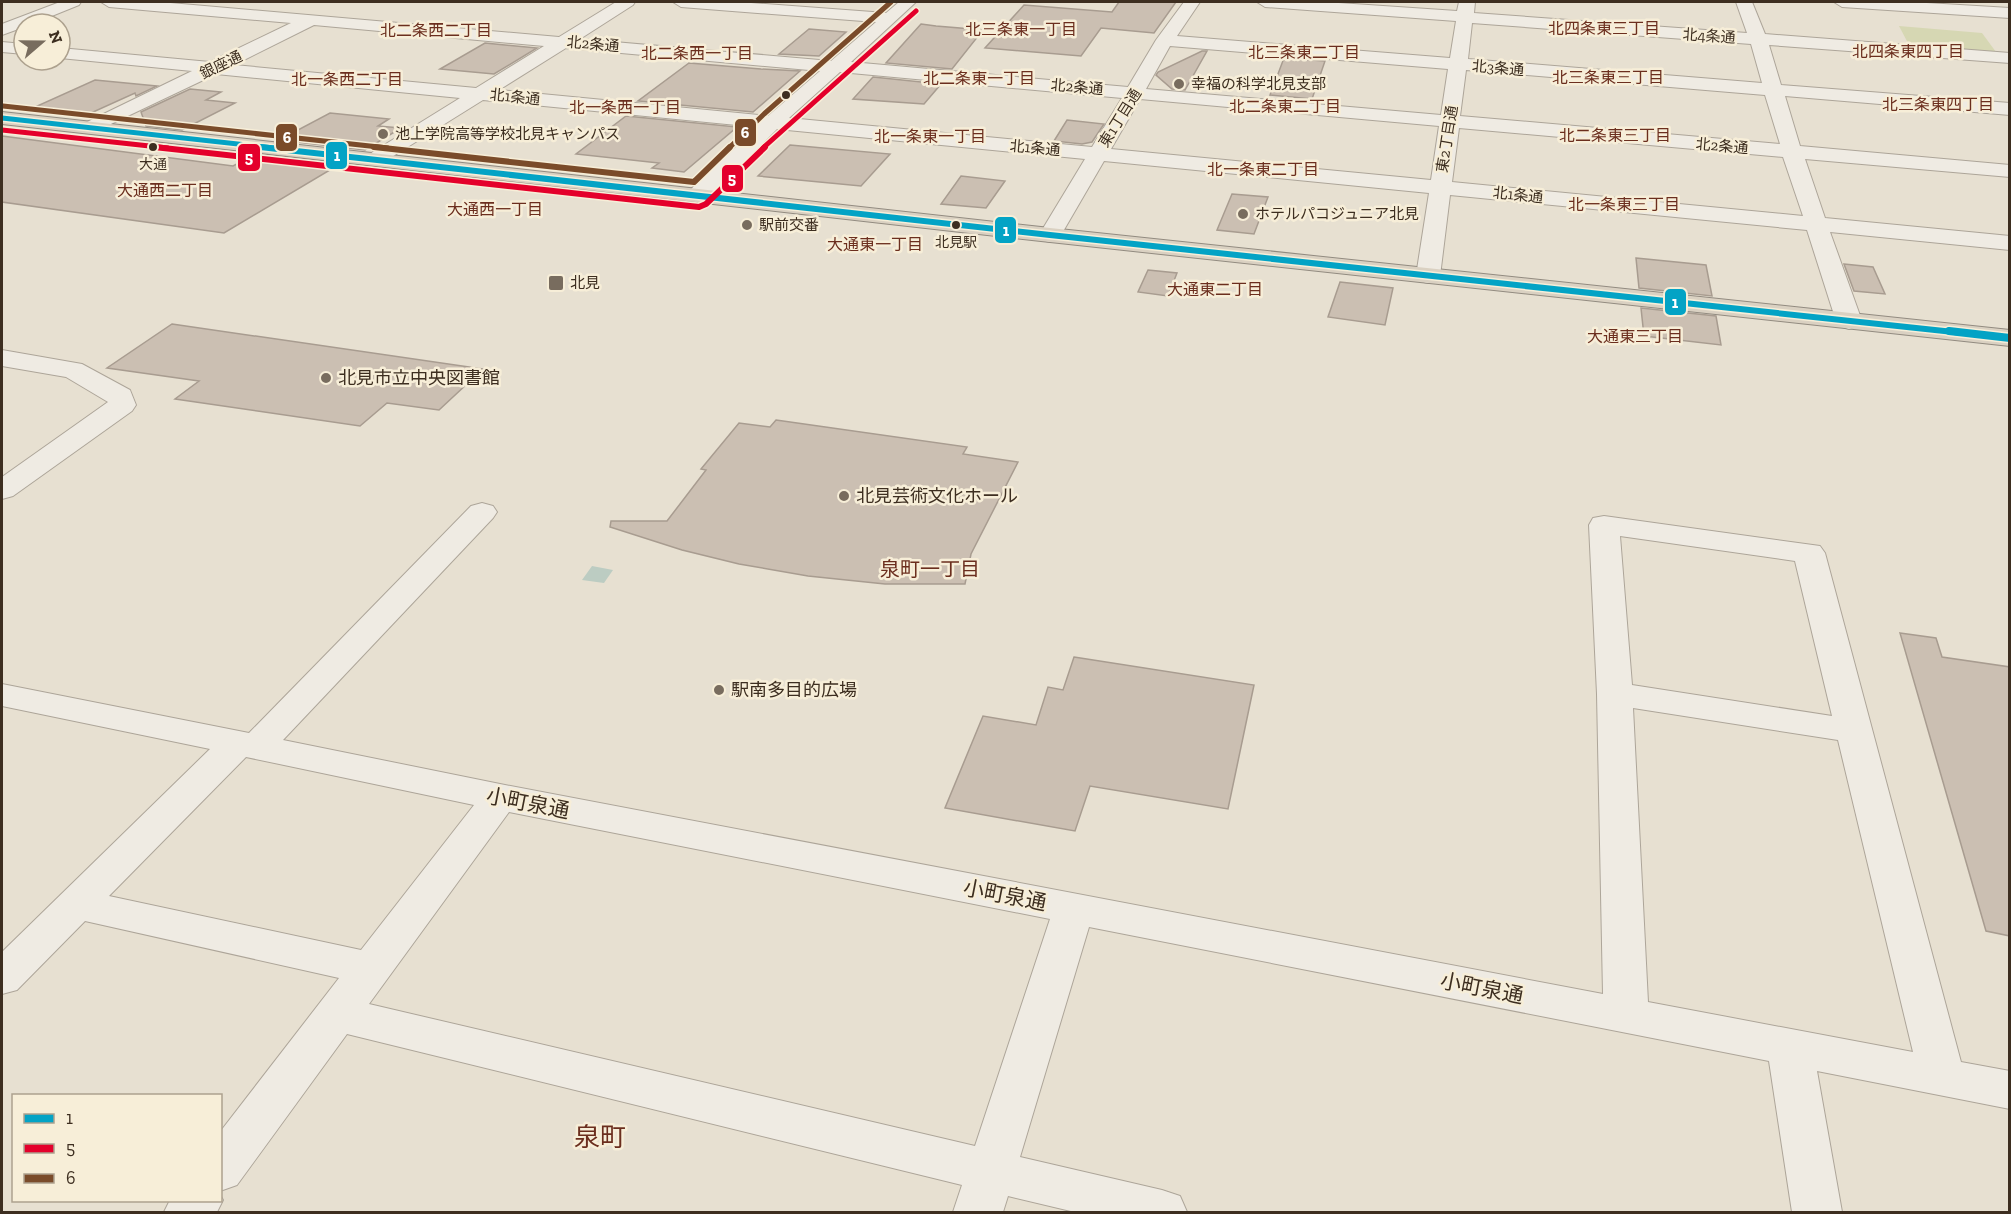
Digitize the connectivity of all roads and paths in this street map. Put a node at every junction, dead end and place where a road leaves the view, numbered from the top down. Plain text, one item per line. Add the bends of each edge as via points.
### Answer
1 (73, 2) edge
2 (109, 2) edge
3 (627, 2) edge
4 (681, 2) edge
5 (908, 2) edge
6 (1192, 2) edge
7 (1265, 2) edge
8 (1744, 2) edge
9 (1842, 2) edge
10 (343, 5) dead end
11 (1466, 9) edge
12 (2010, 13) edge
13 (889, 18) junction
14 (312, 20) junction
15 (2, 30) edge
16 (1758, 39) junction
17 (1166, 40) junction
18 (563, 41) junction
19 (72, 54) edge
20 (2010, 58) edge
21 (1459, 65) junction
22 (837, 66) junction
23 (213, 69) junction
24 (1773, 90) junction
25 (1136, 93) junction
26 (481, 94) junction
27 (2010, 110) edge
28 (2, 118) edge
29 (1449, 122) junction
30 (772, 123) junction
31 (92, 127) junction
32 (1792, 152) junction
33 (1098, 154) junction
34 (375, 159) junction
35 (2010, 171) edge
36 (1439, 187) junction
37 (698, 195) junction
38 (1815, 224) junction
39 (1050, 235) junction
40 (2010, 243) edge
41 (1428, 276) junction
42 (1849, 321) junction
43 (2010, 338) edge
44 (2, 358) edge
45 (2, 490) edge
46 (482, 512) dead end
47 (2, 694) edge
48 (1615, 694) junction
49 (1854, 731) junction
50 (248, 744) junction
51 (500, 797) junction
52 (77, 904) junction
53 (1074, 909) junction
54 (372, 969) junction
55 (2, 978) edge
56 (338, 1014) junction
57 (1626, 1016) junction
58 (1790, 1048) junction
59 (1942, 1077) junction
60 (2010, 1090) edge
61 (222, 1167) edge
62 (985, 1192) edge
63 (1162, 1212) edge
64 (1817, 1212) edge

1 - 15 street
2 - 14 street, 北2条通
3 - 18 street
4 - 13 street
5 - 13 street
6 - 17 street, 東1丁目通
7 - 11 street, 北4条通
8 - 16 street
9 - 12 street
10 - 14 street, 銀座通
11 - 16 street, 北4条通
11 - 21 street, 東2丁目通
13 - 22 street
14 - 18 street, 北2条通
14 - 23 street, 銀座通
16 - 20 street, 北4条通
16 - 24 street
17 - 21 street, 北3条通
17 - 25 street, 東1丁目通
18 - 22 street, 北2条通
18 - 26 street
19 - 23 street, 北1条通
21 - 24 street, 北3条通
21 - 29 street, 東2丁目通
22 - 25 street, 北2条通
22 - 30 street
23 - 26 street, 北1条通
23 - 31 street, 銀座通
24 - 27 street, 北3条通
24 - 32 street
25 - 29 street, 北2条通
25 - 33 street, 東1丁目通
26 - 30 street, 北1条通
26 - 34 street
28 - 31 highway
29 - 32 street, 北2条通
29 - 36 street, 東2丁目通
30 - 33 street, 北1条通
30 - 37 street
31 - 34 highway
32 - 35 street, 北2条通
32 - 38 street
33 - 36 street, 北1条通
33 - 39 street, 東1丁目通
34 - 37 highway
36 - 38 street, 北1条通
36 - 41 street, 東2丁目通
37 - 39 highway
38 - 40 street, 北1条通
38 - 42 street
39 - 41 highway
41 - 42 highway
42 - 43 highway
44 - 45 street via 73,370 120,396 122,405
46 - 50 street
47 - 50 street, 小町泉通
48 - 49 street
48 - 49 street via 1604,525 1809,553
48 - 57 street
49 - 59 street
50 - 51 street, 小町泉通
50 - 52 street
51 - 53 street, 小町泉通
51 - 54 street
52 - 54 street
52 - 55 street
53 - 57 street, 小町泉通
53 - 62 street
54 - 56 street
56 - 61 street
56 - 62 street
57 - 58 street, 小町泉通
58 - 59 street, 小町泉通
58 - 64 street
59 - 60 street, 小町泉通
62 - 63 street

